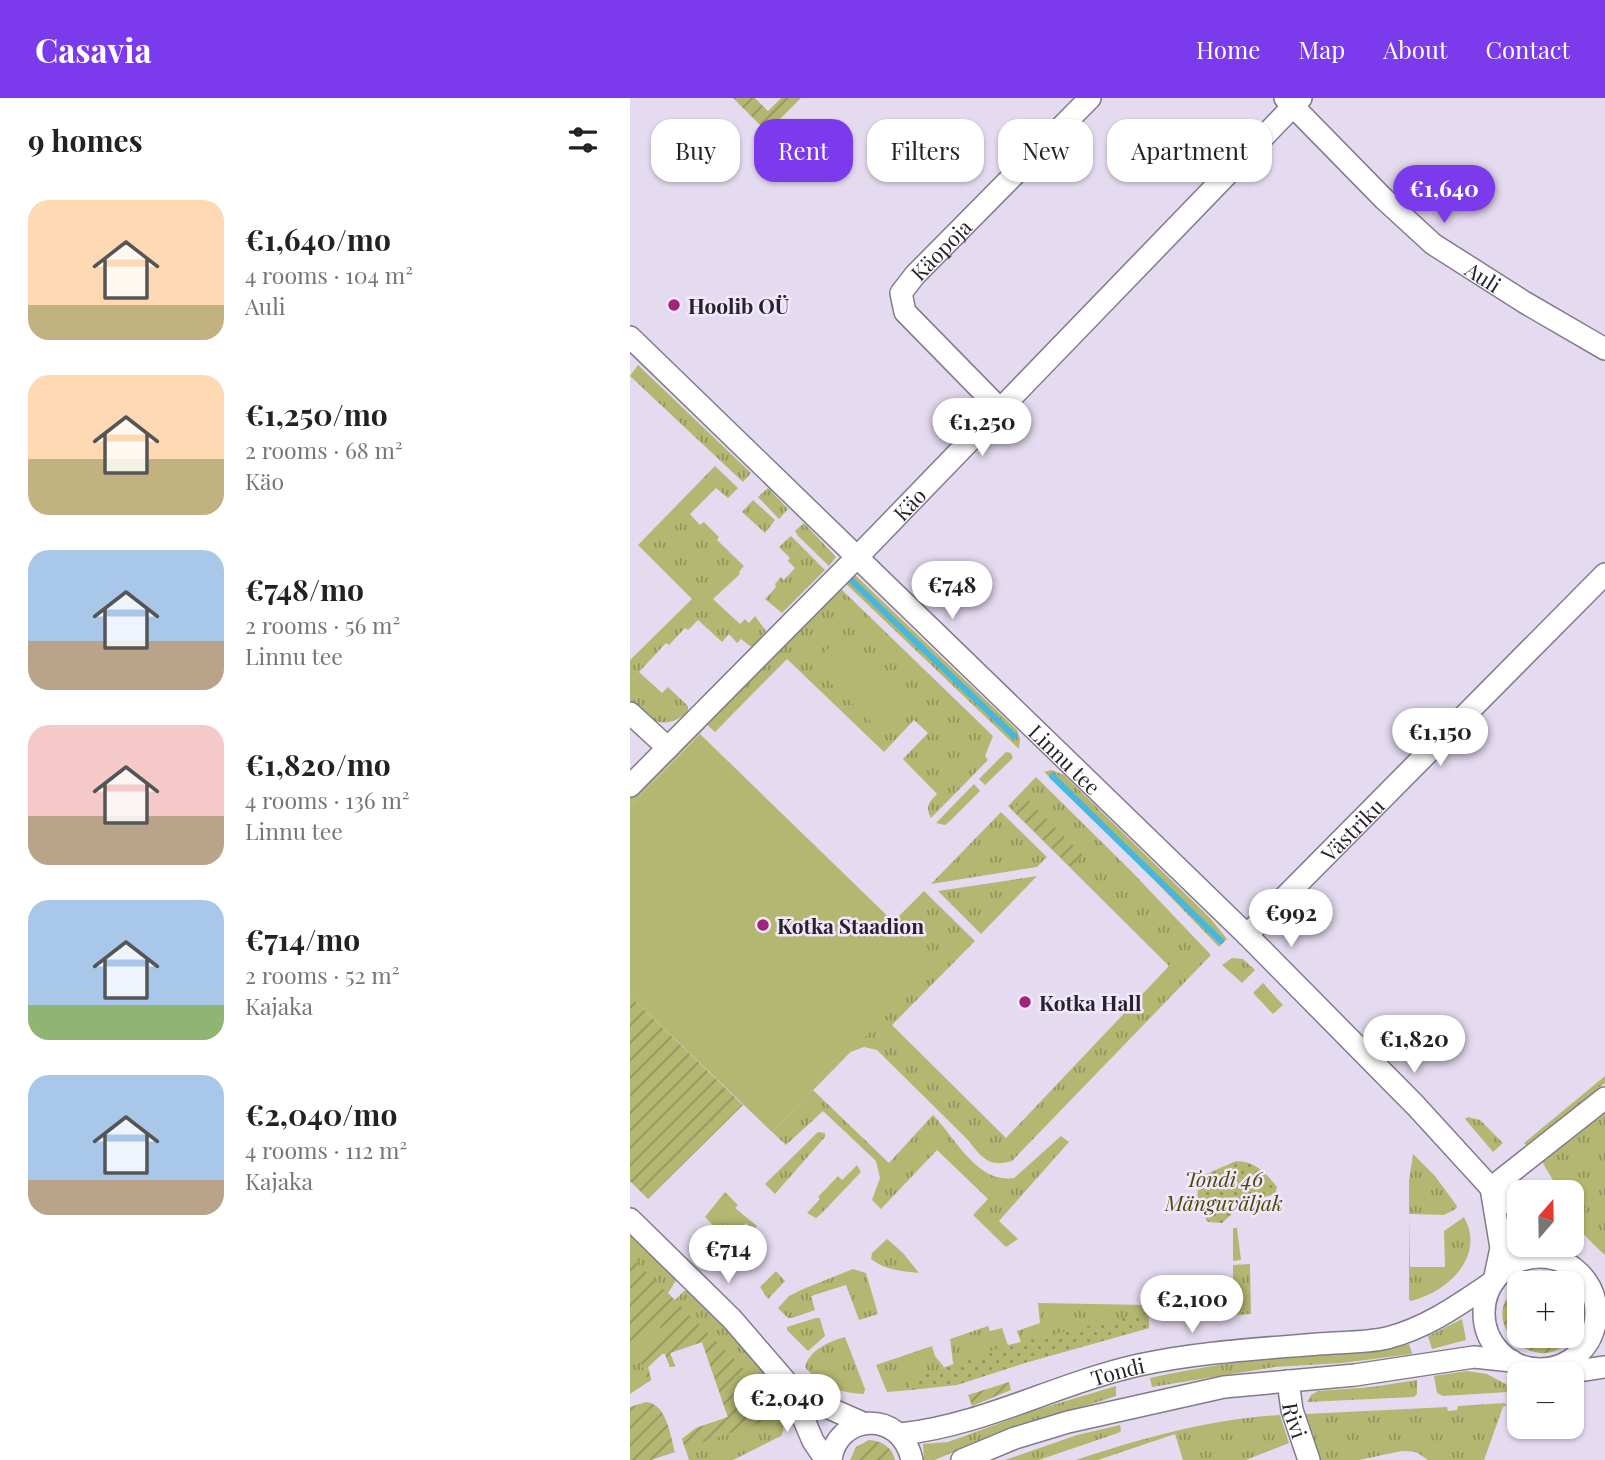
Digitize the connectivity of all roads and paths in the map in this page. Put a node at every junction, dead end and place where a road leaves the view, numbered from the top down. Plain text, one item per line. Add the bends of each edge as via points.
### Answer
1 (1090, 98) edge
2 (1293, 101) edge
3 (630, 337) edge
4 (1605, 349) edge
5 (1000, 409) junction
6 (857, 557) junction
7 (1605, 574) edge
8 (630, 713) edge
9 (668, 748) junction
10 (630, 786) edge
11 (1247, 935) junction
12 (1605, 1098) edge
13 (1491, 1188) junction
14 (1507, 1201) edge
15 (630, 1219) edge
16 (1564, 1257) edge
17 (1574, 1268) junction
18 (1494, 1281) junction
19 (1600, 1304) edge
20 (1512, 1361) joint
21 (1566, 1362) edge
22 (1605, 1367) edge
23 (1584, 1370) edge
24 (1288, 1381) junction
25 (789, 1385) junction
26 (863, 1423) junction
27 (901, 1434) junction
28 (829, 1460) edge
29 (912, 1460) edge
30 (962, 1460) edge
31 (1309, 1460) edge

1 - 5 street, Käopoja via 901,293 905,312
2 - 4 street, Auli via 1384,199 1433,244
2 - 5 street, Käo
3 - 6 street, Linnu tee
5 - 6 street, Käo
6 - 9 street, Käo
6 - 11 street, Linnu tee
7 - 11 street, Västriku
8 - 9 street
9 - 10 street, Käo
11 - 13 street, Linnu tee
12 - 13 street
13 - 14 street, Linnu tee
13 - 18 street via 1501,1248
15 - 25 street via 732,1319
16 - 17 street
17 - 18 street via 1555,1259 1526,1258
17 - 19 street
18 - 20 street via 1486,1297 1486,1326 1495,1345
18 - 27 street, Tondi via 1443,1316 1386,1338 1211,1353 1138,1365 971,1420
19 - 21 street via 1589,1340
20 - 24 street, Tondi via 1475,1357
22 - 23 street
24 - 30 street, Tondi via 1224,1387 1129,1407 1028,1434
24 - 31 street, Rivi via 1292,1410
25 - 26 street
25 - 28 street via 813,1441
26 - 27 street via 878,1423
26 - 28 street via 848,1431
27 - 29 street

